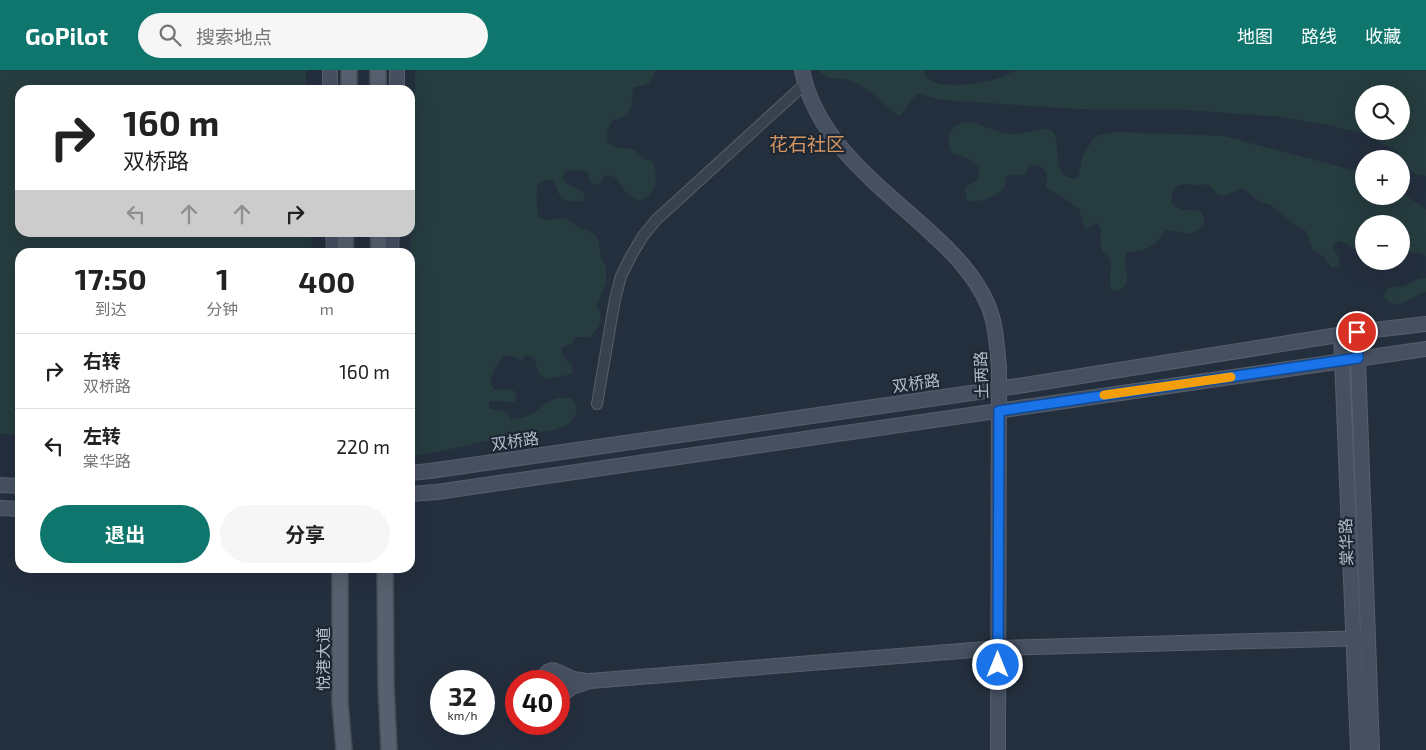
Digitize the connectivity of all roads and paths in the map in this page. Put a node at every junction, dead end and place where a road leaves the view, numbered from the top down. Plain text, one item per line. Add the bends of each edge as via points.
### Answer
1 (330, 70) edge
2 (349, 70) edge
3 (378, 70) edge
4 (397, 70) edge
5 (802, 70) edge
6 (805, 84) junction
7 (330, 85) edge
8 (349, 85) edge
9 (378, 85) edge
10 (397, 85) edge
11 (1426, 324) edge
12 (1357, 332) junction
13 (1341, 335) junction
14 (1426, 349) edge
15 (1358, 358) junction
16 (1342, 361) junction
17 (999, 388) junction
18 (597, 404) dead end
19 (999, 411) junction
20 (415, 472) edge
21 (0, 485) edge
22 (15, 486) edge
23 (415, 494) edge
24 (0, 508) edge
25 (15, 509) edge
26 (340, 573) edge
27 (385, 573) edge
28 (1353, 638) junction
29 (1367, 638) junction
30 (998, 648) junction
31 (570, 678) edge
32 (590, 681) junction
33 (570, 689) edge
34 (340, 702) junction
35 (339, 750) edge
36 (344, 750) edge
37 (389, 750) edge
38 (998, 750) edge
39 (1358, 750) edge
40 (1372, 750) edge

1 - 7 main road
2 - 8 main road
3 - 9 main road
4 - 10 main road
5 - 6 main road, 土两路
6 - 17 main road, 土两路 via 818,115 853,162 954,254 974,279 988,305 996,333
6 - 18 street via 656,220 643,236 621,276
11 - 12 main road, 双桥路
12 - 13 main road, 双桥路
12 - 15 main road, 棠华路
13 - 16 main road, 棠华路
13 - 17 main road, 双桥路
14 - 15 main road
15 - 16 main road
15 - 29 main road, 棠华路
16 - 19 main road
16 - 28 main road, 棠华路
17 - 19 main road, 土两路
17 - 20 main road, 双桥路
19 - 23 main road
19 - 30 main road, 土两路
21 - 22 main road
24 - 25 main road
26 - 34 main road, 悦港大道
27 - 37 main road
28 - 29 main road
28 - 30 main road
28 - 39 main road, 棠华路
29 - 40 main road, 棠华路
30 - 32 main road
30 - 38 main road, 土两路
31 - 32 main road
32 - 33 main road
34 - 35 main road
34 - 36 main road, 悦港大道

